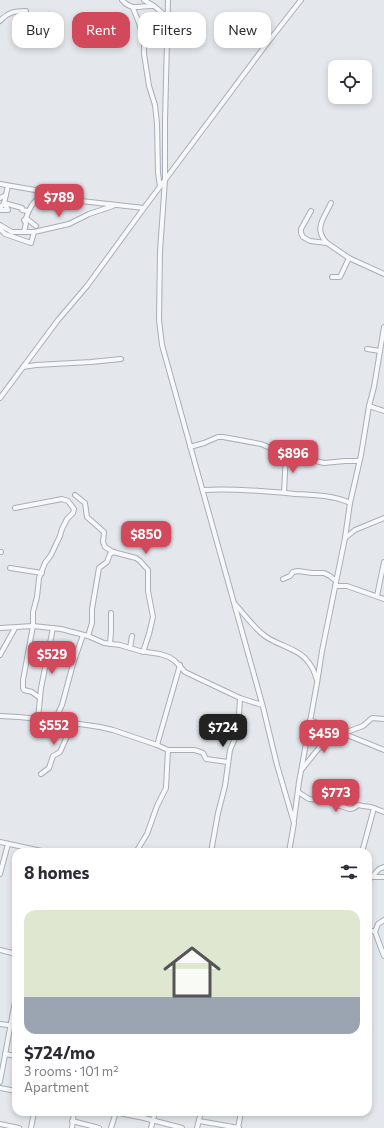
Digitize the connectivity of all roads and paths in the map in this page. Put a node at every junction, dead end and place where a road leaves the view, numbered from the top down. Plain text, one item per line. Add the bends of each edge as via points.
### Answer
1 (122, 0) edge
2 (144, 0) edge
3 (168, 0) edge
4 (301, 0) edge
5 (154, 6) junction
6 (133, 8) junction
7 (26, 11) dead end
8 (162, 12) edge
9 (167, 12) edge
10 (0, 21) edge
11 (166, 48) edge
12 (165, 180) junction
13 (0, 184) edge
14 (8, 186) junction
15 (160, 187) junction
16 (6, 195) junction
17 (54, 195) junction
18 (0, 198) edge
19 (4, 203) junction
20 (331, 204) dead end
21 (116, 205) junction
22 (49, 206) dead end
23 (144, 208) junction
24 (0, 209) edge
25 (28, 211) junction
26 (311, 211) dead end
27 (24, 220) dead end
28 (0, 225) edge
29 (36, 226) dead end
30 (12, 232) junction
31 (24, 232) junction
32 (34, 232) junction
33 (30, 243) junction
34 (327, 243) junction
35 (349, 258) junction
36 (384, 274) edge
37 (332, 276) dead end
38 (384, 327) edge
39 (368, 349) dead end
40 (382, 349) edge
41 (122, 359) dead end
42 (22, 368) junction
43 (0, 398) edge
44 (369, 406) junction
45 (384, 411) edge
46 (190, 447) junction
47 (286, 454) junction
48 (359, 461) junction
49 (203, 490) junction
50 (284, 492) junction
51 (75, 495) dead end
52 (350, 503) junction
53 (15, 508) dead end
54 (384, 518) edge
55 (345, 538) junction
56 (114, 552) junction
57 (384, 562) edge
58 (10, 568) dead end
59 (42, 573) junction
60 (283, 579) dead end
61 (336, 581) junction
62 (336, 586) junction
63 (377, 596) junction
64 (384, 599) edge
65 (234, 602) junction
66 (111, 613) dead end
67 (33, 626) junction
68 (0, 628) edge
69 (15, 628) junction
70 (53, 628) junction
71 (85, 636) junction
72 (132, 636) dead end
73 (110, 644) junction
74 (130, 648) junction
75 (143, 652) junction
76 (0, 654) edge
77 (180, 665) junction
78 (317, 683) junction
79 (40, 698) junction
80 (240, 698) junction
81 (262, 705) junction
82 (0, 716) edge
83 (38, 719) junction
84 (384, 719) edge
85 (55, 720) junction
86 (310, 720) junction
87 (73, 723) junction
88 (341, 733) junction
89 (157, 745) junction
90 (168, 750) junction
91 (384, 750) edge
92 (228, 762) junction
93 (301, 769) junction
94 (41, 774) dead end
95 (298, 792) junction
96 (374, 808) junction
97 (384, 812) edge
98 (294, 823) junction
99 (0, 842) edge
100 (8, 844) junction
101 (24, 848) edge
102 (138, 848) edge
103 (212, 848) edge
104 (290, 848) edge
105 (363, 848) edge
106 (384, 867) edge
107 (0, 874) edge
108 (384, 877) edge
109 (372, 878) joint
110 (384, 920) edge
111 (372, 931) edge
112 (375, 932) junction
113 (0, 950) edge
114 (12, 953) edge
115 (383, 953) edge
116 (12, 1016) edge
117 (0, 1024) edge
118 (10, 1026) junction
119 (5, 1054) junction
120 (12, 1055) edge
121 (0, 1082) edge
122 (0, 1088) edge
123 (12, 1090) edge
124 (33, 1116) edge
125 (73, 1116) edge
126 (114, 1116) edge
127 (134, 1116) edge
128 (154, 1116) edge
129 (200, 1116) edge
130 (240, 1116) edge
131 (72, 1121) junction
132 (153, 1121) junction
133 (199, 1121) junction
134 (0, 1124) edge
135 (19, 1128) edge
136 (31, 1128) edge
137 (72, 1128) edge
138 (99, 1128) edge
139 (111, 1128) edge
140 (151, 1128) edge
141 (182, 1128) edge
142 (197, 1128) edge
143 (238, 1128) edge

1 - 6 street
2 - 5 street
3 - 9 street
4 - 12 street
5 - 6 street
5 - 8 street
6 - 15 street via 142,31 149,86 155,105
7 - 10 street via 16,11 4,16
11 - 12 street
12 - 15 street
12 - 46 street via 160,251 160,335
13 - 14 street
14 - 16 street
14 - 17 street
15 - 23 street
16 - 18 street
16 - 19 street
17 - 21 street via 72,200
17 - 22 street via 44,199 41,204
17 - 25 street via 33,202
19 - 24 street
19 - 24 street via 8,210
19 - 25 street
20 - 34 street via 320,229
21 - 23 street
21 - 32 street via 69,224
23 - 42 street
25 - 29 street via 26,218
26 - 34 street via 301,229 301,236 310,241
27 - 31 street
28 - 30 street
28 - 33 street via 5,234
30 - 31 street
30 - 33 street
31 - 32 street
32 - 33 street
34 - 35 street
35 - 36 street
35 - 37 street via 340,277
38 - 40 street
39 - 40 street
40 - 44 street
41 - 42 street
42 - 43 street
44 - 45 street
44 - 48 street
46 - 47 street via 223,437 261,444
46 - 49 street
47 - 48 street via 324,463
47 - 50 street
48 - 52 street
49 - 50 street
49 - 65 street
50 - 52 street via 325,496
51 - 56 street via 85,503 87,518 104,532 105,547
52 - 55 street
53 - 59 street via 62,499 74,508
54 - 55 street via 355,530
55 - 61 street
56 - 71 street via 99,568 92,623
56 - 75 street via 136,558 148,570 153,617
57 - 63 street
58 - 59 street
59 - 67 street via 33,612
60 - 61 street via 298,571 324,573
61 - 62 street
62 - 63 street via 347,586
62 - 78 street
63 - 64 street
65 - 78 street via 264,635 304,656 312,667
65 - 81 street
66 - 73 street
67 - 69 street
67 - 70 street
67 - 79 street via 23,688
68 - 69 street
69 - 76 street
70 - 71 street
70 - 79 street
71 - 73 street
71 - 85 street
72 - 74 street
73 - 74 street
74 - 75 street
75 - 77 street via 169,657
77 - 80 street via 185,672
77 - 89 street
78 - 86 street
79 - 83 street
80 - 81 street
80 - 92 street via 238,731 232,743
81 - 98 street
82 - 83 street
83 - 85 street
84 - 88 street via 372,718 363,726
85 - 87 street
86 - 88 street
86 - 93 street
87 - 89 street via 113,730
87 - 94 street via 60,752 53,756 50,768
88 - 91 street
88 - 93 street via 319,748
89 - 90 street
90 - 92 street via 194,750 201,752 206,759
90 - 102 street via 166,788
92 - 103 street
93 - 95 street
95 - 96 street via 309,799 322,800 350,809 358,805
95 - 98 street
96 - 97 street
96 - 105 street
98 - 104 street
99 - 100 street
100 - 101 street
100 - 107 street
106 - 109 street
108 - 109 street
110 - 112 street via 378,924
111 - 112 street
112 - 115 street
113 - 114 street
116 - 118 street
117 - 118 street
118 - 119 street
119 - 120 street
119 - 121 street
122 - 123 street
124 - 136 street
125 - 131 street
126 - 139 street
127 - 132 street
128 - 132 street
129 - 133 street
130 - 143 street
131 - 137 street
131 - 138 street
132 - 140 street
132 - 141 street
133 - 142 street
133 - 143 street
134 - 135 street

